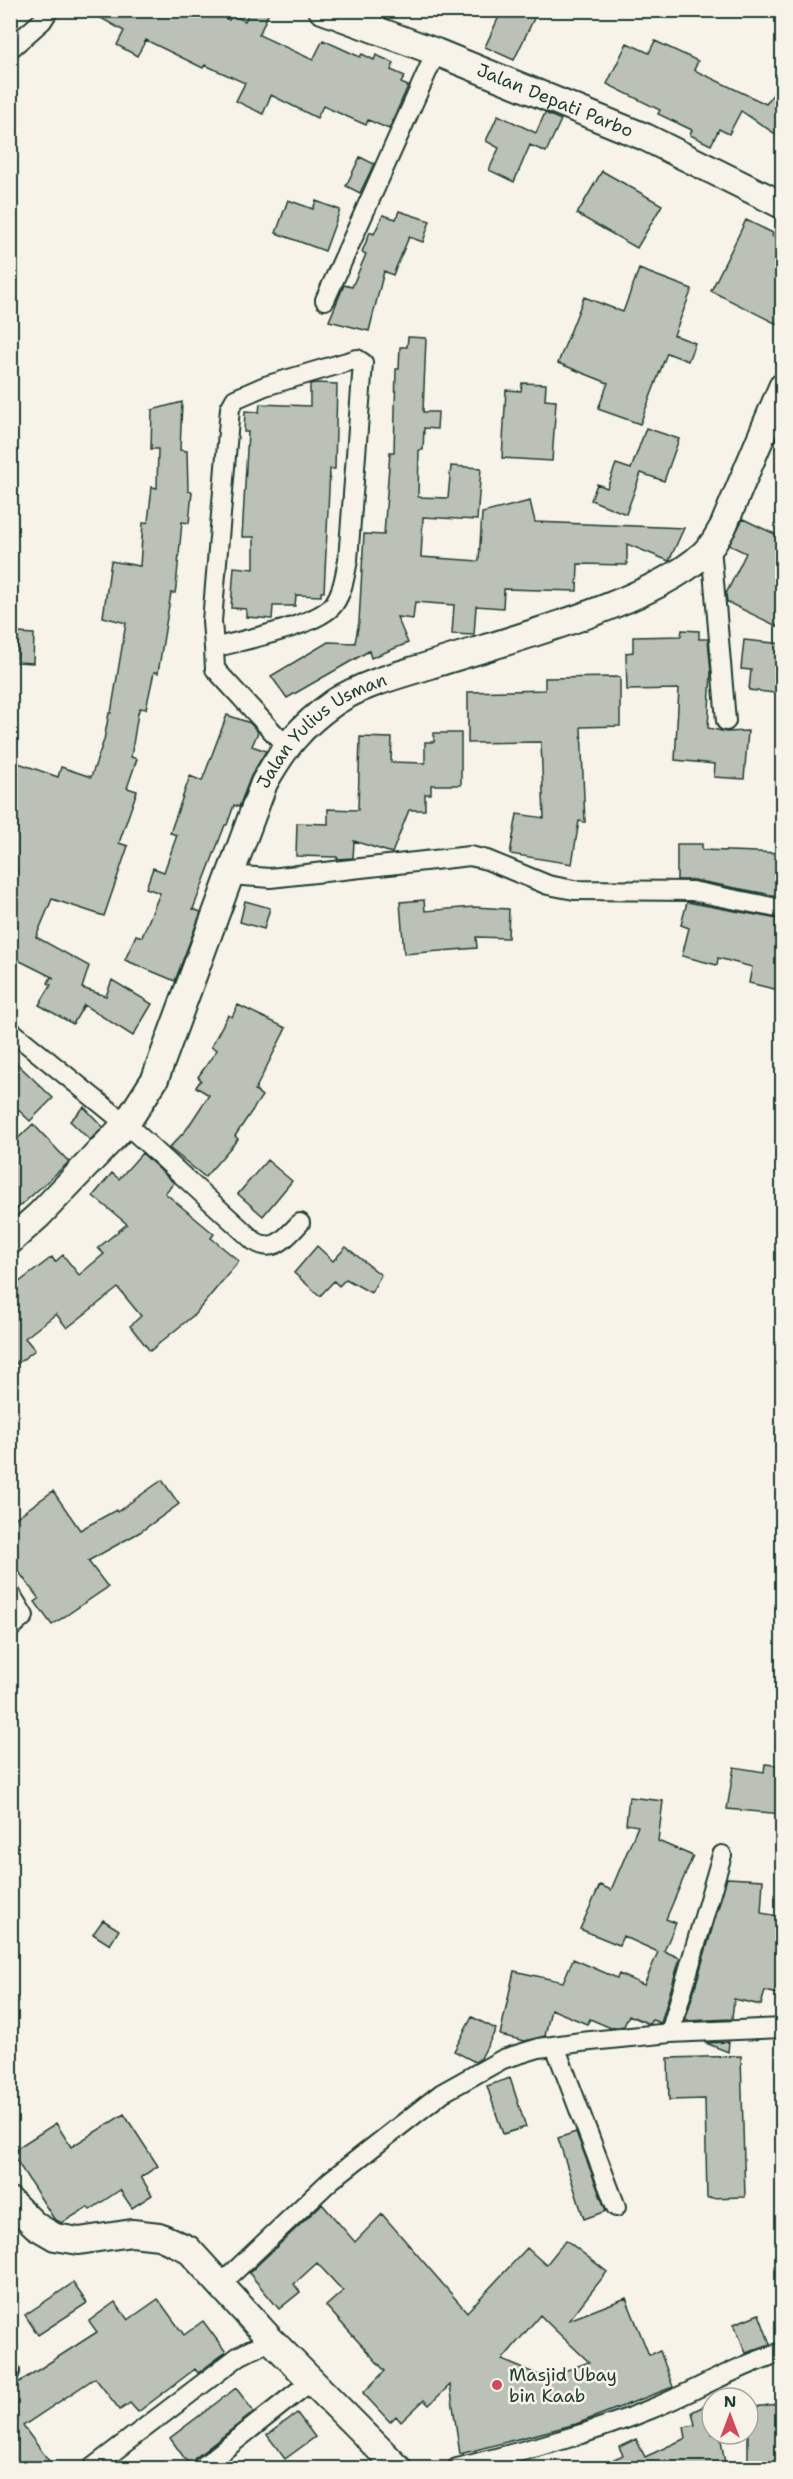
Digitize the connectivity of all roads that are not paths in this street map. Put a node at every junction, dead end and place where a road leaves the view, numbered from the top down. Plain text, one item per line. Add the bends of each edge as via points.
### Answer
1 (49, 10) edge
2 (322, 10) edge
3 (10, 49) edge
4 (436, 52) junction
5 (783, 205) edge
6 (326, 300) dead end
7 (783, 387) edge
8 (711, 547) junction
9 (214, 648) junction
10 (726, 721) dead end
11 (285, 745) junction
12 (229, 875) junction
13 (783, 909) edge
14 (10, 1030) edge
15 (126, 1124) junction
16 (300, 1223) dead end
17 (10, 1241) edge
18 (10, 1593) edge
19 (10, 1629) edge
20 (722, 1855) dead end
21 (783, 2028) edge
22 (669, 2033) junction
23 (555, 2046) junction
24 (13, 2207) edge
25 (616, 2207) dead end
26 (220, 2285) junction
27 (271, 2340) junction
28 (783, 2352) edge
29 (311, 2381) junction
30 (92, 2469) edge
31 (201, 2469) edge
32 (398, 2469) edge
33 (457, 2469) edge

1 - 3 street
2 - 4 street, Jalan Depati Parbo
4 - 5 street, Jalan Depati Parbo via 645,137
4 - 6 street
7 - 8 street, Jalan Yulius Usman
8 - 10 street
8 - 11 street, Jalan Yulius Usman via 663,581 620,602 382,680 337,701
9 - 9 street via 212,621 230,408 235,399 265,386 357,359 363,363 348,560 342,590 333,605 320,615 279,631
9 - 11 street via 215,669
11 - 12 street, Jalan Yulius Usman via 264,783
12 - 13 street via 270,878 470,856 548,885 574,890 692,891
12 - 15 street, Jalan Yulius Usman via 155,1079
14 - 15 street
15 - 16 street via 254,1242 272,1247
15 - 17 street, Jalan Yulius Usman
18 - 19 street via 24,1616
20 - 22 street
21 - 22 street
22 - 23 street
23 - 25 street
23 - 26 street via 503,2059 442,2092 331,2180
24 - 26 street via 55,2237 79,2241 132,2233 159,2236 188,2249
26 - 27 street
27 - 29 street
27 - 30 street via 239,2356
28 - 33 street via 651,2409 557,2443
29 - 31 street
29 - 32 street

